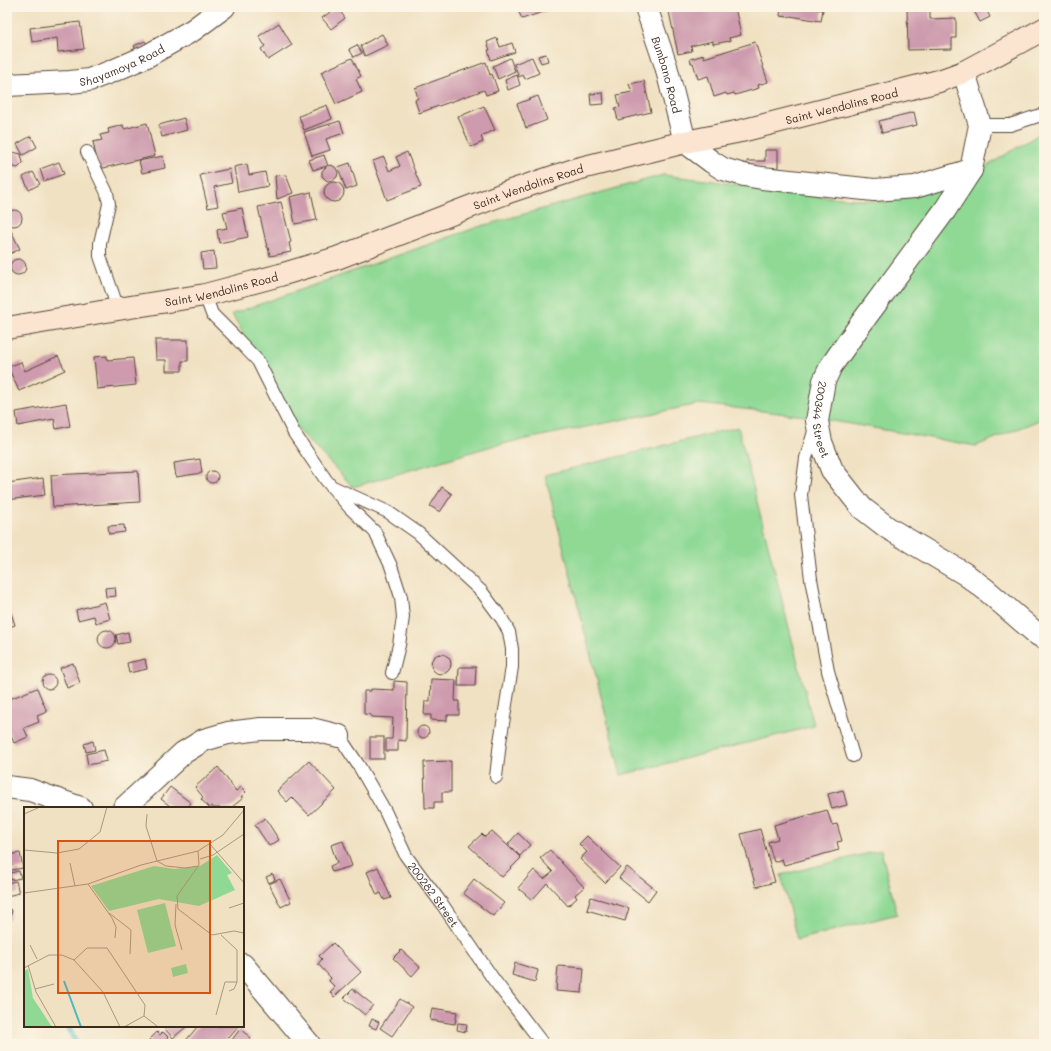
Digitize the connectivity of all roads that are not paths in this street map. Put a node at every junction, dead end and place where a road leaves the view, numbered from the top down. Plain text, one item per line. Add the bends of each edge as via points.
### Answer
1 (224, 7) edge
2 (646, 7) edge
3 (1044, 29) edge
4 (964, 72) junction
5 (7, 85) edge
6 (1044, 114) edge
7 (980, 125) junction
8 (685, 142) junction
9 (87, 152) dead end
10 (971, 170) junction
11 (205, 295) junction
12 (118, 308) junction
13 (7, 328) edge
14 (817, 422) junction
15 (331, 486) junction
16 (1044, 638) edge
17 (392, 673) dead end
18 (339, 736) joint
19 (853, 756) dead end
20 (496, 777) dead end
21 (7, 787) edge
22 (79, 807) edge
23 (125, 807) edge
24 (244, 966) edge
25 (309, 1044) edge
26 (543, 1044) edge

1 - 5 street, Shayamoya Road via 192,30 147,56 89,80
2 - 8 street, Bumbano Road via 666,66
3 - 4 street, Saint Wendolins Road
4 - 7 street, 200344 Street
4 - 8 street, Saint Wendolins Road via 939,81 749,129
6 - 7 lane via 1010,125
7 - 10 street, 200344 Street
8 - 10 street via 723,169 744,175 874,190 915,187
8 - 11 street, Saint Wendolins Road via 577,169 337,258
9 - 12 lane via 107,193 109,204 100,243 100,256
10 - 14 street, 200344 Street via 945,210 831,366 824,382
11 - 12 street, Saint Wendolins Road
11 - 15 lane via 212,314 258,361 294,433
12 - 13 street, Saint Wendolins Road
14 - 16 street, 200344 Street via 820,442 832,470 862,508 888,528 965,574
14 - 19 lane via 806,458 801,495 811,579 828,671
15 - 17 lane via 375,532 399,590 403,617
15 - 20 lane via 388,512 418,534 482,592 502,618 509,632 512,667
18 - 23 street via 312,729 261,729 228,733 204,740 183,753
18 - 26 lane, 200282 Street via 385,810 406,856
21 - 22 street via 30,790
24 - 25 street

